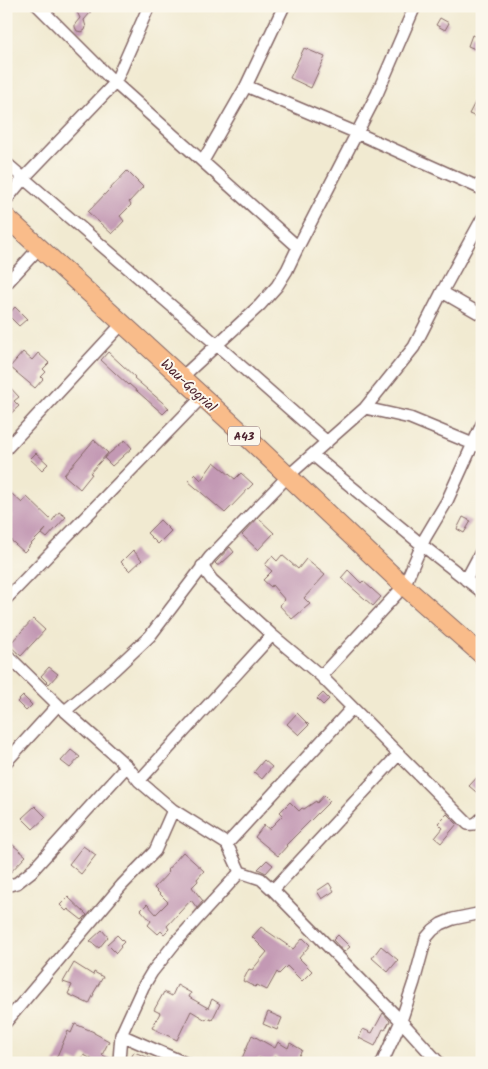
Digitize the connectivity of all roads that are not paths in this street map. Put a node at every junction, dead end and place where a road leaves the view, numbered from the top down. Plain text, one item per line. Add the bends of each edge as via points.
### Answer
1 (38, 6) edge
2 (149, 6) edge
3 (284, 6) edge
4 (415, 6) edge
5 (115, 82) junction
6 (246, 86) junction
7 (357, 133) junction
8 (203, 162) junction
9 (6, 163) edge
10 (23, 179) junction
11 (482, 189) edge
12 (6, 200) edge
13 (6, 216) edge
14 (482, 219) edge
15 (478, 238) edge
16 (298, 247) junction
17 (39, 248) junction
18 (6, 284) edge
19 (442, 292) junction
20 (482, 315) edge
21 (122, 324) junction
22 (217, 345) junction
23 (181, 378) junction
24 (202, 397) junction
25 (365, 408) junction
26 (482, 424) edge
27 (327, 442) junction
28 (477, 446) edge
29 (6, 449) edge
30 (313, 455) junction
31 (288, 476) junction
32 (422, 546) junction
33 (482, 550) edge
34 (202, 566) junction
35 (466, 580) junction
36 (404, 586) junction
37 (482, 592) edge
38 (6, 599) edge
39 (272, 635) junction
40 (6, 654) edge
41 (482, 655) edge
42 (320, 676) junction
43 (61, 708) junction
44 (352, 708) junction
45 (399, 754) junction
46 (6, 762) edge
47 (127, 766) junction
48 (139, 781) junction
49 (173, 810) junction
50 (482, 818) edge
51 (227, 844) junction
52 (240, 872) junction
53 (6, 886) edge
54 (273, 890) junction
55 (482, 913) edge
56 (401, 1021) junction
57 (6, 1022) edge
58 (121, 1035) junction
59 (118, 1063) edge
60 (185, 1063) edge
61 (382, 1063) edge
62 (439, 1063) edge

1 - 5 street
2 - 5 street
3 - 6 street
4 - 7 street
5 - 8 street
5 - 10 street
6 - 7 street
6 - 8 street
7 - 11 street
7 - 16 street
8 - 16 street
9 - 10 street
10 - 12 street
10 - 22 street
13 - 17 main road, Wau-Gogrial / A43
14 - 15 street
15 - 19 street
16 - 22 street via 277,286
17 - 18 street
17 - 21 main road, Wau-Gogrial / A43
19 - 20 street
19 - 25 street via 414,347
21 - 23 main road, Wau-Gogrial / A43
21 - 29 street
22 - 23 street
22 - 27 street
23 - 24 main road, Wau-Gogrial / A43
24 - 31 main road, Wau-Gogrial / A43
24 - 38 street
25 - 27 street
25 - 28 street via 410,418
26 - 28 street
27 - 30 street
28 - 32 street
30 - 31 street
30 - 32 street
31 - 34 street
31 - 36 main road, Wau-Gogrial / A43
32 - 35 street
32 - 36 street
33 - 35 street
34 - 39 street via 212,580
34 - 43 street via 150,636 114,670
35 - 37 street
36 - 41 main road, Wau-Gogrial / A43
36 - 42 street
39 - 42 street
39 - 48 street
40 - 43 street
42 - 44 street
43 - 46 street
43 - 47 street
44 - 45 street
44 - 51 street
45 - 50 street via 468,824 477,823
45 - 54 street
47 - 48 street
47 - 53 street via 31,872 17,883
48 - 49 street
49 - 51 street
49 - 57 street via 155,851 122,885
51 - 52 street
52 - 54 street via 261,879
52 - 58 street via 152,972
54 - 56 street
55 - 56 street via 441,924 426,938
56 - 61 street
56 - 62 street
58 - 59 street
58 - 60 street

